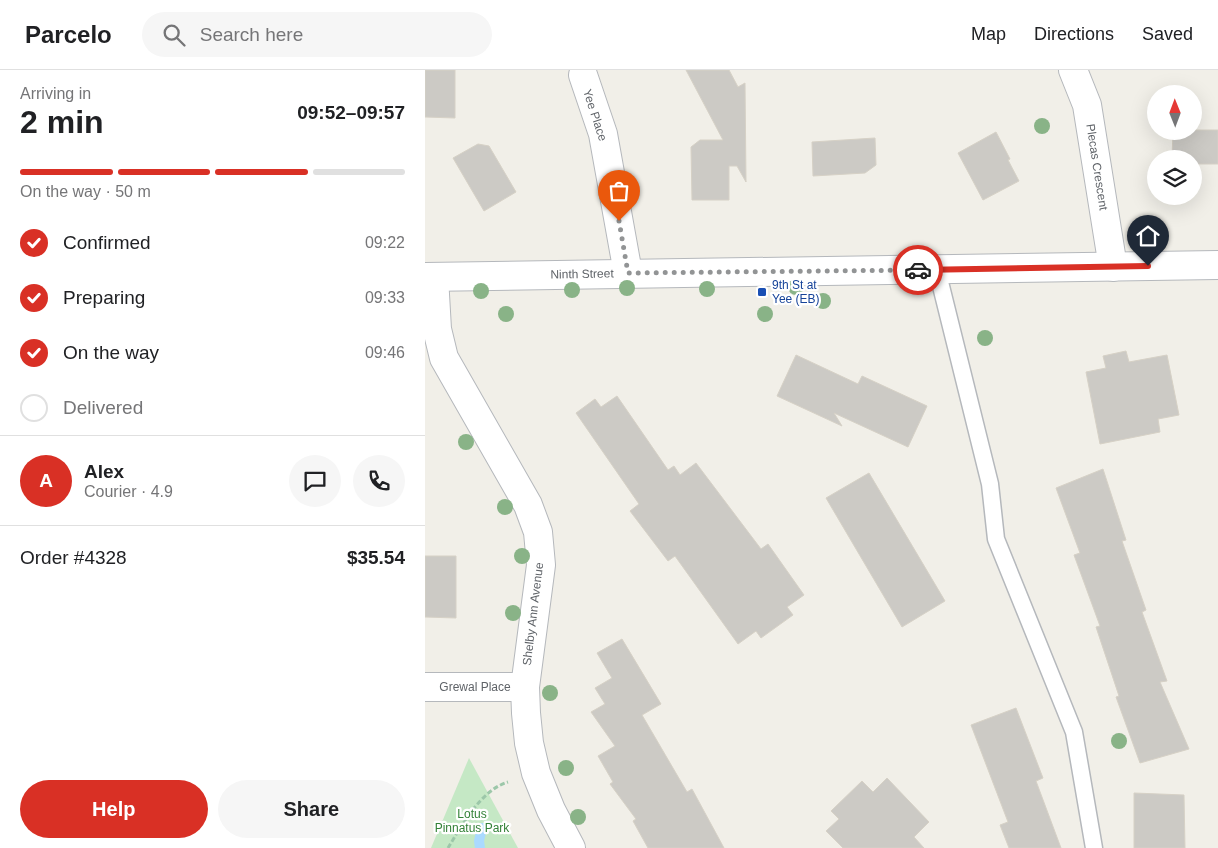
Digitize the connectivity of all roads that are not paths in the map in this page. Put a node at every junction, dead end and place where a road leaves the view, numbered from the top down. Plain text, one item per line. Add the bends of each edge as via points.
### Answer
1 (1073, 70) edge
2 (583, 76) dead end
3 (1218, 266) edge
4 (1113, 267) junction
5 (937, 270) junction
6 (628, 273) junction
7 (429, 277) edge
8 (425, 687) edge
9 (525, 687) junction
10 (571, 848) edge
11 (1094, 848) edge

1 - 4 street, Plecas Crescent via 1087,105
2 - 6 street, Yee Place via 603,134
3 - 4 street, Ninth Street
4 - 5 street, Ninth Street
5 - 6 street, Ninth Street
5 - 11 lane via 990,484 996,539 1074,732
6 - 7 street, Ninth Street
7 - 9 street, Shelby Ann Avenue via 444,358 528,505 538,532 541,565
8 - 9 street, Grewal Place
9 - 10 street, Shelby Ann Avenue via 529,743 536,774

